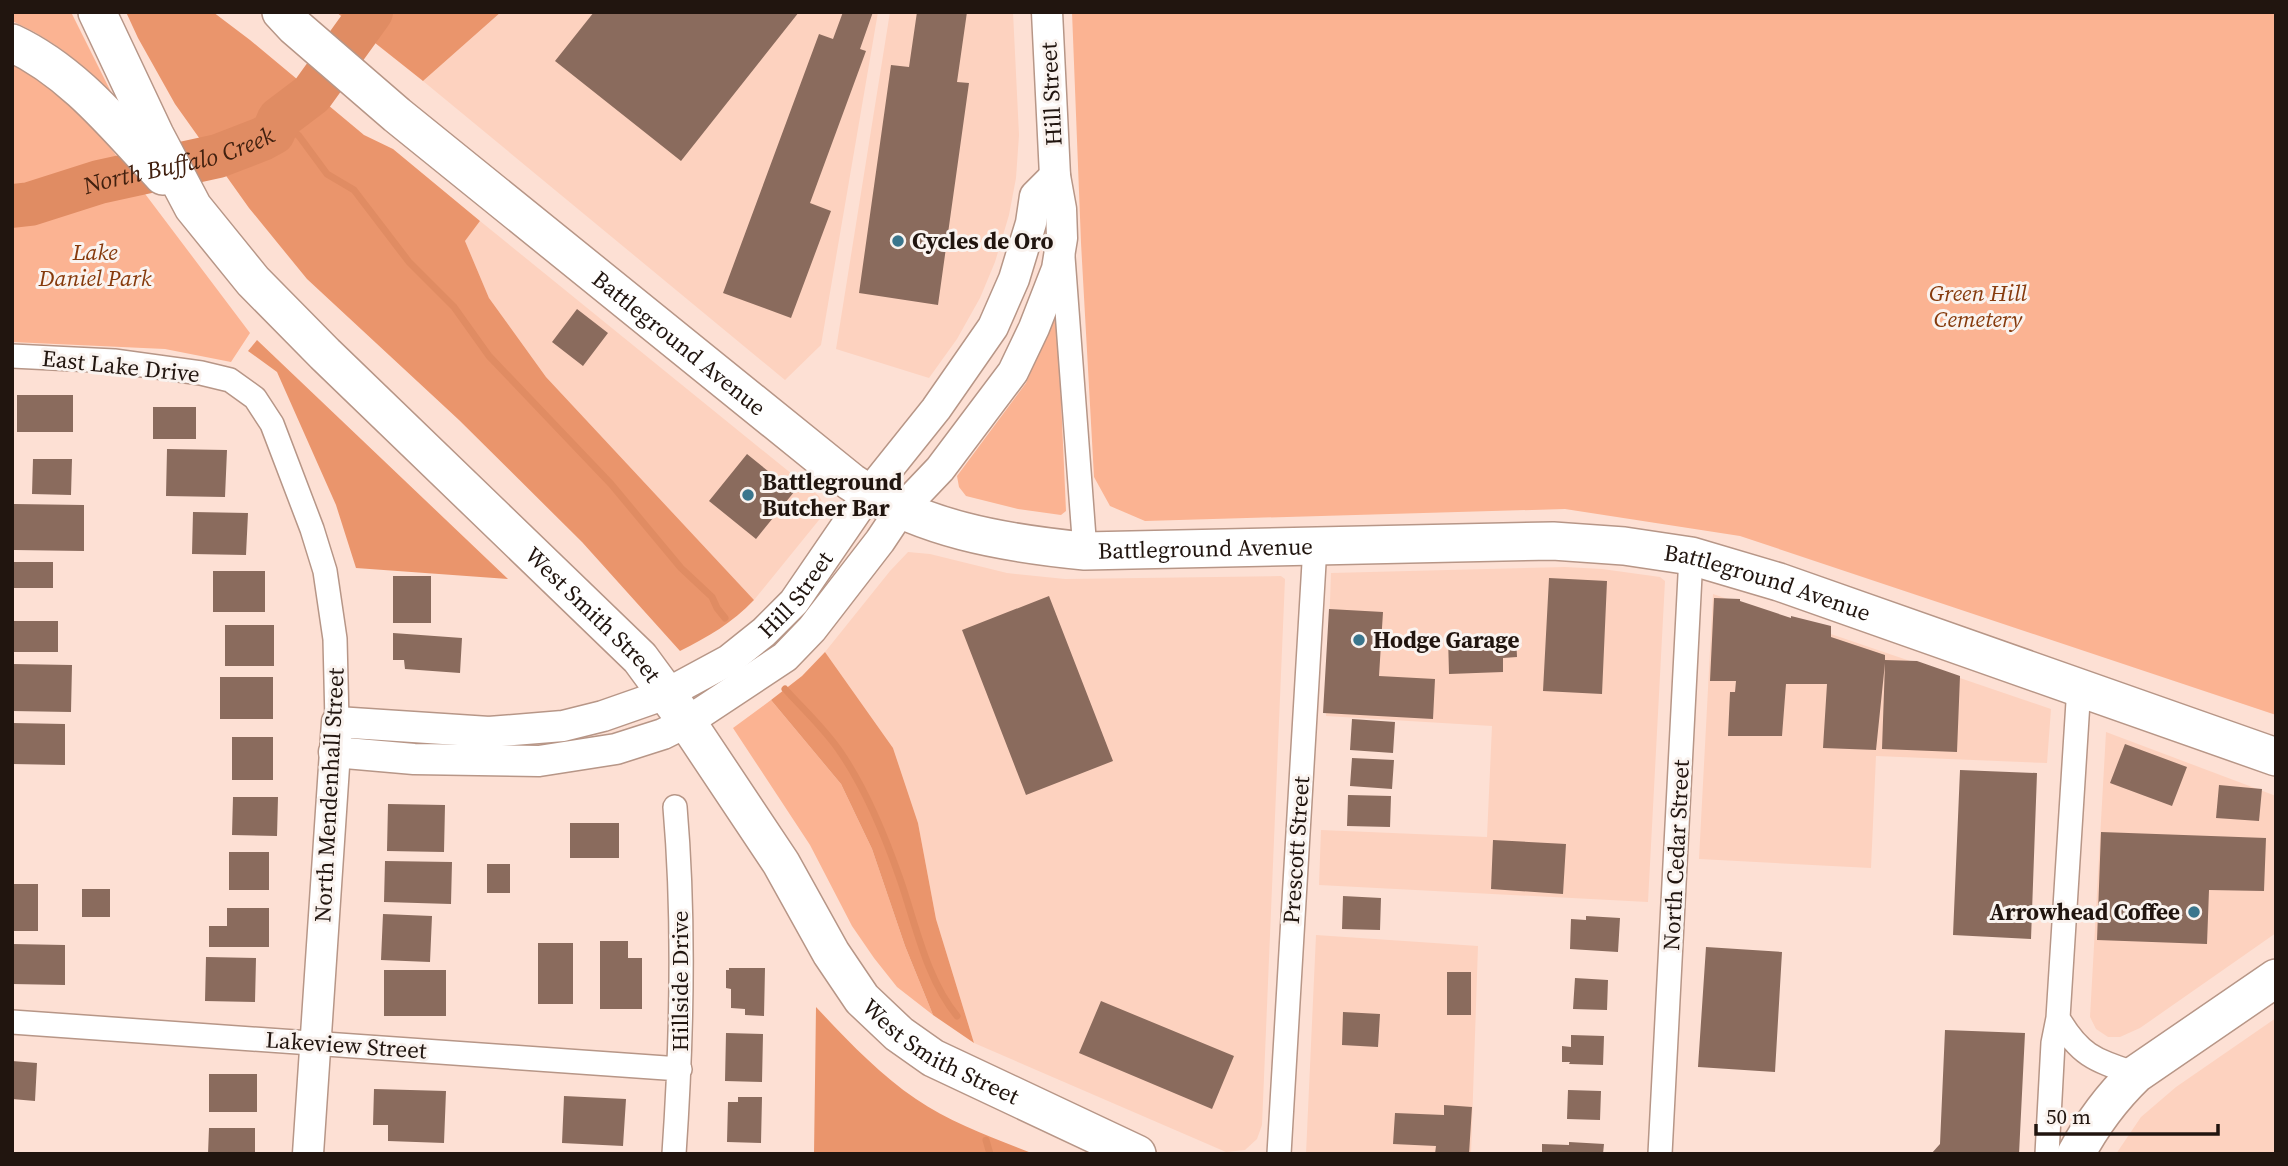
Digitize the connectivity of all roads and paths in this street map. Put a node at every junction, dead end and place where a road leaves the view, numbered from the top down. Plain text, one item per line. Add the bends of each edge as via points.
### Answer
1 (97, 12) edge
2 (260, 12) edge
3 (1047, 12) edge
4 (287, 19) edge
5 (12, 43) edge
6 (142, 138) junction
7 (1055, 176) junction
8 (1062, 237) junction
9 (12, 356) edge
10 (230, 380) joint
11 (868, 494) junction
12 (900, 511) junction
13 (1315, 546) junction
14 (1084, 551) junction
15 (1691, 556) junction
16 (2079, 686) junction
17 (666, 694) junction
18 (337, 722) junction
19 (687, 722) junction
20 (334, 752) junction
21 (2276, 757) edge
22 (675, 807) dead end
23 (2276, 978) edge
24 (2058, 1018) junction
25 (12, 1022) edge
26 (315, 1043) junction
27 (680, 1069) junction
28 (2136, 1074) junction
29 (308, 1154) edge
30 (674, 1154) edge
31 (1137, 1154) edge
32 (1279, 1154) edge
33 (1660, 1154) edge
34 (2048, 1154) edge
35 (2076, 1154) edge

1 - 6 main road, West Smith Street
2 - 4 main road, Battleground Avenue
3 - 7 street, Hill Street
4 - 11 main road, Battleground Avenue via 397,115
5 - 6 main road via 60,72
6 - 17 main road, West Smith Street via 253,281 640,658
7 - 8 street, Hill Street
7 - 11 street, Hill Street via 1035,196 1014,279 993,327 936,409
8 - 12 street, Hill Street via 1057,269 1013,372 940,469
8 - 14 street, Hill Street
9 - 10 street, East Lake Drive via 114,361
10 - 18 street, North Mendenhall Street via 255,398 272,424 312,529 325,571 335,639
11 - 12 main road, Battleground Avenue
11 - 17 street, Hill Street via 794,602 764,632 729,660
12 - 14 main road, Battleground Avenue via 1012,543
12 - 19 street, Hill Street via 818,621 785,657
13 - 14 main road, Battleground Avenue
13 - 15 main road, Battleground Avenue via 1553,541
13 - 32 street, Prescott Street
15 - 16 main road, Battleground Avenue
15 - 33 street, North Cedar Street
16 - 21 main road, Battleground Avenue
16 - 24 street
17 - 18 street, Hill Street via 563,726 517,731
17 - 19 main road, West Smith Street
18 - 20 street, North Mendenhall Street
19 - 20 street, Hill Street via 616,749 539,761 414,760
19 - 31 main road, West Smith Street via 781,863 862,999 933,1058
20 - 26 street, North Mendenhall Street
22 - 27 street, Hillside Drive via 681,880
23 - 28 main road
24 - 28 street via 2080,1049 2098,1061
24 - 34 street
25 - 26 street, Lakeview Street
26 - 27 street, Lakeview Street
26 - 29 street, North Mendenhall Street
27 - 30 street, Hillside Drive
28 - 35 main road via 2116,1093

